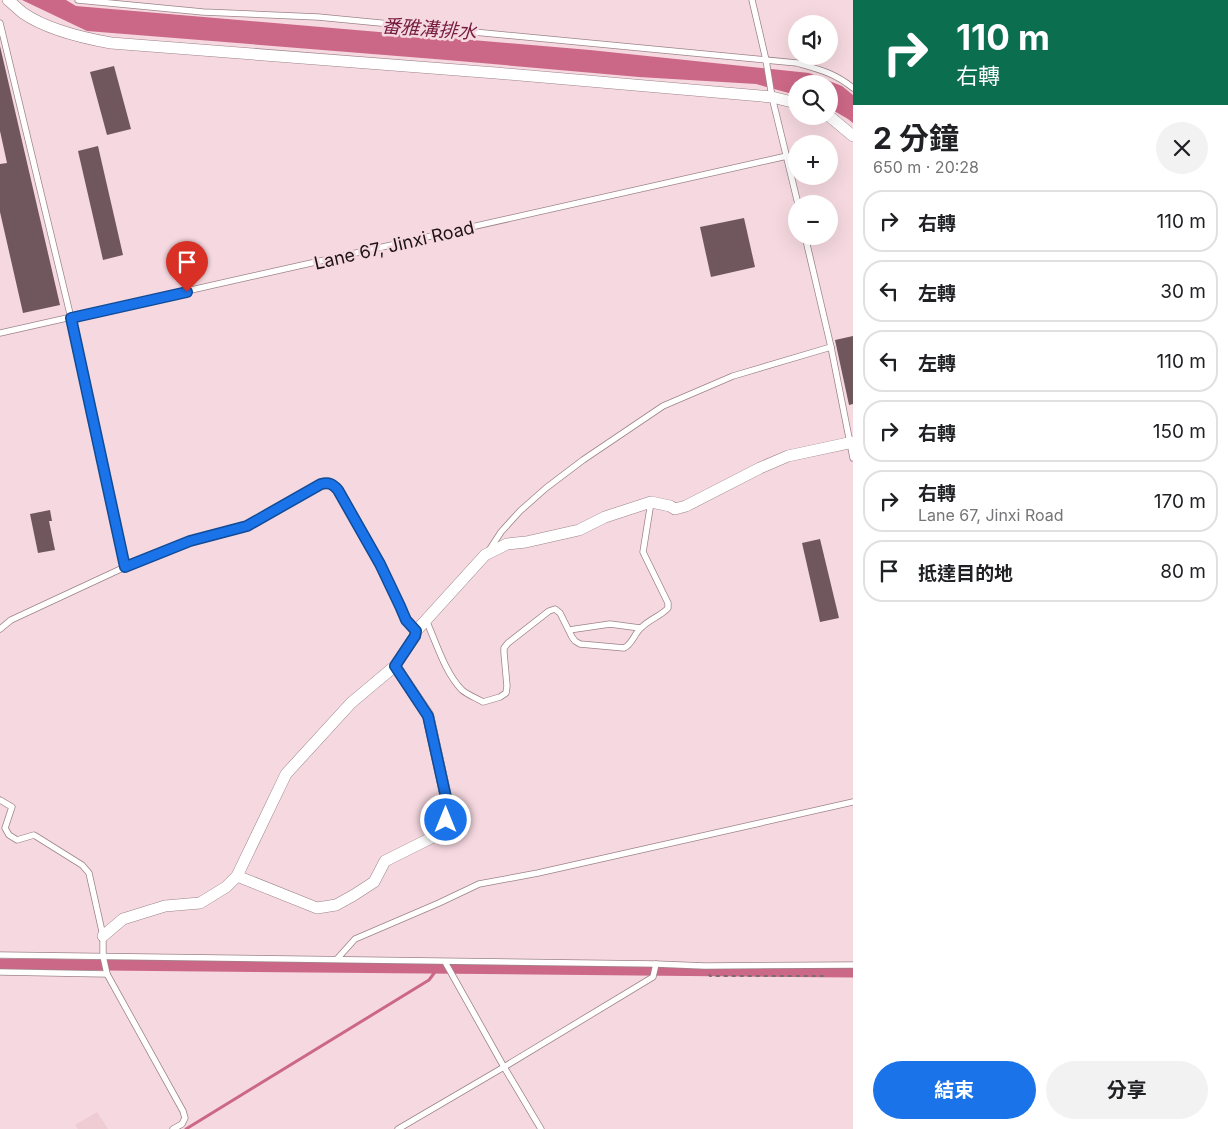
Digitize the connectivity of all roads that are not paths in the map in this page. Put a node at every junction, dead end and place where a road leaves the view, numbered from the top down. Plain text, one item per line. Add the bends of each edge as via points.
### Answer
1 (8, 0) edge
2 (78, 0) edge
3 (752, 0) edge
4 (0, 23) edge
5 (766, 60) junction
6 (853, 88) edge
7 (772, 97) junction
8 (788, 100) edge
9 (838, 124) edge
10 (853, 136) edge
11 (787, 156) junction
12 (796, 195) edge
13 (808, 245) edge
14 (71, 318) junction
15 (0, 333) edge
16 (831, 347) junction
17 (851, 443) edge
18 (853, 458) edge
19 (651, 502) junction
20 (485, 556) junction
21 (125, 567) junction
22 (426, 620) junction
23 (640, 628) junction
24 (0, 629) edge
25 (569, 630) junction
26 (416, 631) junction
27 (395, 666) junction
28 (0, 800) edge
29 (853, 802) edge
30 (237, 876) junction
31 (103, 936) junction
32 (0, 955) edge
33 (103, 956) junction
34 (337, 959) junction
35 (445, 962) junction
36 (656, 964) junction
37 (853, 965) edge
38 (0, 972) edge
39 (107, 974) junction
40 (504, 1067) junction
41 (173, 1129) edge
42 (398, 1129) edge
43 (541, 1129) edge

1 - 7 street via 41,22 77,36 111,43
2 - 5 lane via 203,12 318,17
3 - 5 lane
4 - 14 lane
5 - 6 lane via 820,69 842,78
5 - 7 lane
7 - 8 street
7 - 11 lane
9 - 10 street
11 - 12 lane
11 - 14 lane, Lane 67, Jinxi Road
13 - 16 lane
14 - 15 lane, Lane 67, Jinxi Road
14 - 21 lane
16 - 17 lane
16 - 20 lane via 733,376 663,406 546,488 501,532
17 - 18 lane
17 - 19 street via 788,456 686,506 675,509
19 - 20 street via 605,517 579,530 507,544
19 - 23 lane via 643,552 668,608
20 - 22 street
21 - 24 lane via 10,620
21 - 26 lane via 190,541 247,526 321,484 331,484 338,490 380,564 406,620
22 - 25 lane via 452,675 463,690 482,702 506,693 504,648 508,642 555,609
22 - 26 street
23 - 25 lane via 610,624
23 - 25 lane via 630,645 624,648 580,644 574,641
26 - 27 street
27 - 30 street via 351,702 286,774
27 - 30 street via 428,716 449,811 446,820 433,837 385,861 374,882 354,896 326,907 317,908
28 - 31 lane via 12,807 5,828 9,835 17,840 34,835 82,865 89,873
29 - 34 lane via 479,884 355,939
30 - 31 street via 200,903 165,906 123,919
31 - 33 lane
32 - 33 lane
33 - 34 lane
33 - 39 lane
34 - 35 lane
35 - 36 lane
35 - 40 lane
36 - 37 lane
36 - 40 lane via 653,977
38 - 39 lane
39 - 41 lane via 183,1111 185,1118 182,1124
40 - 42 lane
40 - 43 lane

